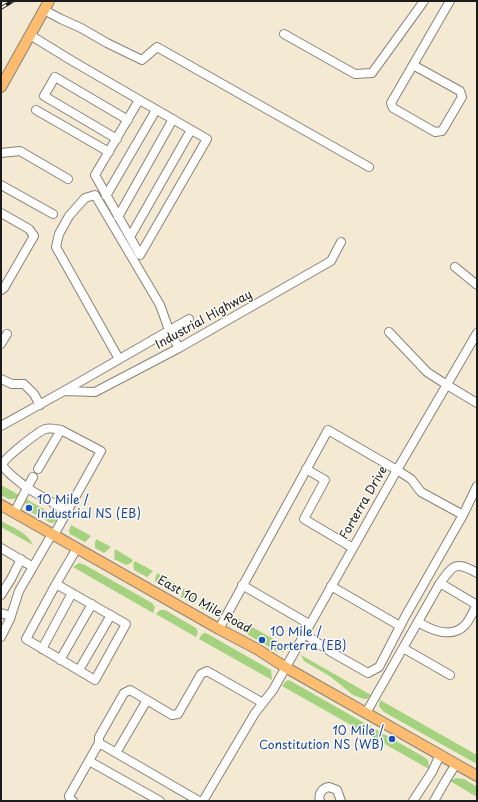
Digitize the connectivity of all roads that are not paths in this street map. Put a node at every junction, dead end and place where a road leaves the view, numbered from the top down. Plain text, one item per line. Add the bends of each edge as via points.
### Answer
1 (424, 1) edge
2 (450, 1) edge
3 (46, 5) edge
4 (284, 34) dead end
5 (30, 35) junction
6 (413, 65) junction
7 (1, 85) edge
8 (139, 100) junction
9 (36, 110) dead end
10 (156, 110) junction
11 (173, 119) junction
12 (128, 120) junction
13 (191, 130) junction
14 (117, 139) junction
15 (109, 152) junction
16 (1, 153) edge
17 (368, 168) dead end
18 (68, 179) dead end
19 (1, 185) edge
20 (106, 196) junction
21 (1, 213) edge
22 (54, 214) dead end
23 (118, 217) junction
24 (130, 237) junction
25 (341, 242) dead end
26 (455, 267) dead end
27 (477, 285) edge
28 (1, 290) edge
29 (189, 319) dead end
30 (169, 330) junction
31 (388, 332) dead end
32 (477, 333) edge
33 (7, 334) dead end
34 (1, 344) edge
35 (179, 348) junction
36 (119, 359) junction
37 (1, 380) edge
38 (447, 385) junction
39 (64, 391) junction
40 (477, 403) edge
41 (40, 404) junction
42 (1, 426) edge
43 (61, 430) junction
44 (306, 469) junction
45 (397, 470) junction
46 (477, 486) edge
47 (27, 488) junction
48 (1, 505) edge
49 (67, 511) junction
50 (14, 512) junction
51 (463, 515) junction
52 (53, 535) junction
53 (1, 548) edge
54 (77, 548) junction
55 (353, 548) junction
56 (21, 559) junction
57 (33, 567) junction
58 (477, 573) edge
59 (440, 583) junction
60 (56, 584) junction
61 (242, 585) junction
62 (331, 586) junction
63 (72, 593) junction
64 (1, 595) edge
65 (92, 604) junction
66 (477, 605) edge
67 (1, 613) edge
68 (110, 615) junction
69 (11, 616) junction
70 (418, 622) junction
71 (310, 624) junction
72 (400, 626) junction
73 (219, 629) junction
74 (305, 634) junction
75 (1, 637) edge
76 (403, 648) junction
77 (42, 649) junction
78 (60, 660) junction
79 (285, 667) junction
80 (79, 670) junction
81 (450, 675) dead end
82 (147, 700) junction
83 (263, 703) junction
84 (366, 713) junction
85 (99, 744) junction
86 (116, 753) junction
87 (440, 755) junction
88 (89, 761) junction
89 (456, 764) junction
90 (477, 776) edge
91 (73, 801) edge
92 (160, 801) edge
93 (199, 801) edge
94 (203, 801) edge
95 (320, 801) edge
96 (340, 801) edge
97 (412, 801) edge
98 (434, 801) edge

1 - 4 street via 372,74 355,74
2 - 6 street
3 - 5 main road
3 - 17 street via 60,19 142,60 157,47
5 - 7 main road
5 - 8 street
6 - 6 street via 391,103 393,108 435,132 442,130 462,97 460,91
8 - 10 street
8 - 12 street
9 - 15 street
10 - 11 street
10 - 20 street
11 - 13 street
11 - 23 street
12 - 14 street
12 - 14 street via 56,77 44,96
13 - 24 street
13 - 24 street via 207,139 140,255
14 - 15 street
15 - 20 street via 94,175
16 - 18 street via 20,151
19 - 22 street
20 - 23 street
21 - 28 street via 29,229 34,236
23 - 24 street
25 - 35 street, Industrial Highway via 331,261
26 - 27 street
29 - 30 street, Industrial Highway
30 - 35 street
30 - 36 street, Industrial Highway
30 - 36 street via 160,305 95,195 85,198 69,216 59,234 56,247
31 - 38 street via 427,372
32 - 38 street, Forterra Drive
33 - 34 street
35 - 39 street, Industrial Highway via 95,392
36 - 39 street, Industrial Highway
37 - 41 street via 12,384 24,384
38 - 40 street
38 - 45 street, Forterra Drive
39 - 41 street, Industrial Highway
41 - 42 street, Industrial Highway
43 - 47 street
43 - 47 street via 46,429 20,446 5,460 5,470
43 - 49 street via 101,451
44 - 45 street via 328,430
44 - 55 street via 325,480 304,519
44 - 61 street
45 - 51 street via 411,479 422,492
45 - 55 street, Forterra Drive
46 - 51 street
47 - 49 street
47 - 50 street
48 - 50 main road, East 10 Mile Road
49 - 52 street
50 - 52 main road, East 10 Mile Road
51 - 72 street
52 - 54 main road, East 10 Mile Road
52 - 57 street
53 - 56 street
54 - 60 street
54 - 73 main road, East 10 Mile Road
55 - 62 street, Forterra Drive
56 - 57 street
56 - 64 street
57 - 69 street via 19,591
58 - 59 street via 466,567 457,566 448,571
59 - 66 street
59 - 70 street
60 - 63 street
60 - 77 street via 26,639
61 - 71 street
61 - 73 street
62 - 71 street, Forterra Drive
62 - 72 street
63 - 65 street
63 - 77 street
65 - 68 street
65 - 78 street
66 - 70 street via 465,625 452,632 439,632
67 - 69 street
68 - 80 street
68 - 80 street via 126,624 95,680
69 - 75 street
70 - 76 street
71 - 74 street, Forterra Drive
72 - 74 street via 379,667 368,673
73 - 79 main road, East 10 Mile Road
74 - 79 street, Forterra Drive
76 - 81 street
76 - 84 street
77 - 78 street
78 - 80 street
79 - 83 street, Forterra Drive
79 - 84 main road, East 10 Mile Road
82 - 83 street via 172,715 178,714 201,674 207,671
82 - 85 street via 130,690 124,693 99,737
82 - 86 street
83 - 94 street, Forterra Drive
84 - 87 main road, East 10 Mile Road
85 - 86 street
85 - 88 street
86 - 93 street
87 - 89 main road, East 10 Mile Road
87 - 97 street via 432,772
88 - 91 street via 69,796
88 - 92 street
89 - 90 main road, East 10 Mile Road
89 - 98 street
95 - 96 street via 322,791 329,787 337,790

